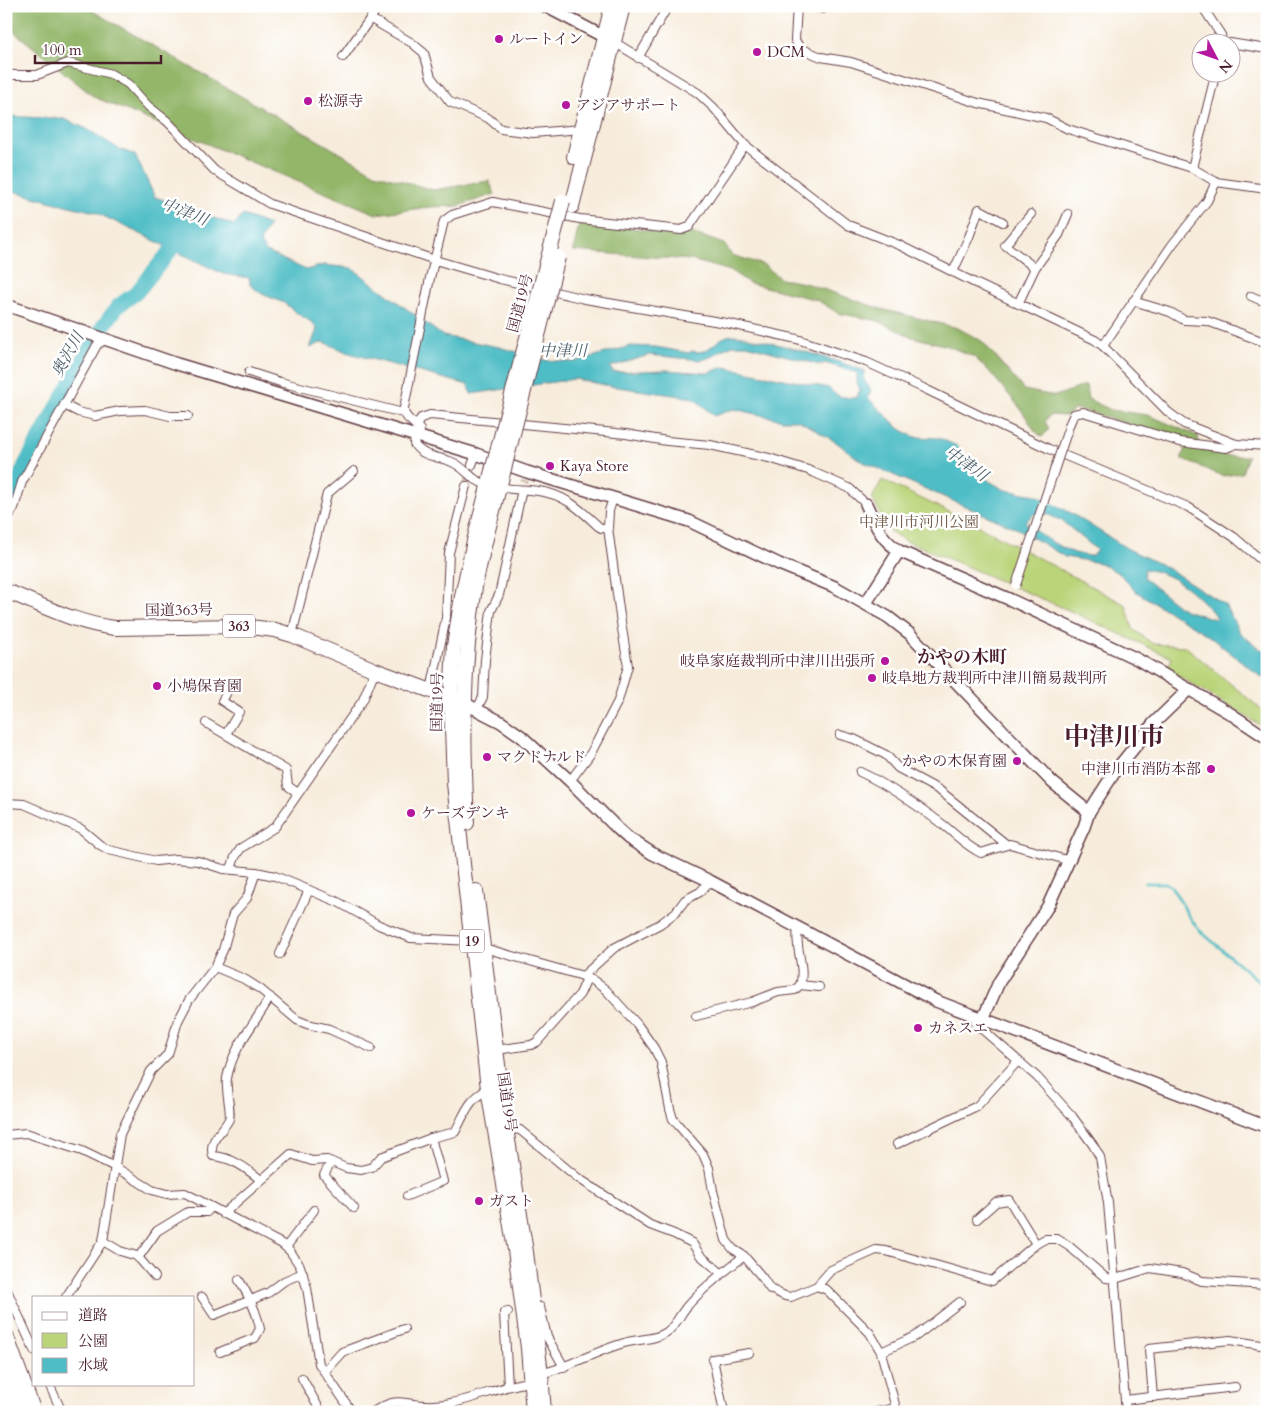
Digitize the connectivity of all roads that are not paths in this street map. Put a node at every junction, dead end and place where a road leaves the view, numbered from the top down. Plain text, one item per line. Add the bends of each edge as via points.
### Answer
1 (379, 6) edge
2 (545, 6) edge
3 (612, 6) edge
4 (623, 6) edge
5 (668, 6) edge
6 (797, 6) edge
7 (811, 6) edge
8 (826, 6) edge
9 (1202, 6) edge
10 (371, 19) junction
11 (1219, 32) edge
12 (609, 39) junction
13 (1240, 44) edge
14 (1267, 49) edge
15 (343, 57) dead end
16 (638, 58) junction
17 (6, 73) edge
18 (1214, 82) edge
19 (581, 129) junction
20 (745, 144) junction
21 (1192, 168) junction
22 (1216, 182) junction
23 (1267, 190) edge
24 (568, 203) junction
25 (1031, 214) dead end
26 (1068, 214) dead end
27 (1004, 222) dead end
28 (435, 260) junction
29 (1034, 268) junction
30 (953, 272) junction
31 (1251, 296) dead end
32 (1267, 297) edge
33 (1133, 301) junction
34 (1018, 304) junction
35 (6, 305) edge
36 (100, 337) junction
37 (1267, 343) edge
38 (1104, 346) junction
39 (249, 372) dead end
40 (64, 405) junction
41 (404, 410) junction
42 (188, 416) dead end
43 (417, 434) junction
44 (1236, 444) junction
45 (1267, 446) edge
46 (354, 470) dead end
47 (466, 486) tunnel mouth
48 (494, 486) junction
49 (521, 494) tunnel mouth
50 (612, 498) junction
51 (866, 504) joint
52 (6, 521) edge
53 (608, 528) junction
54 (899, 551) junction
55 (1267, 565) edge
56 (6, 591) edge
57 (1012, 600) junction
58 (866, 603) junction
59 (292, 635) junction
60 (375, 670) junction
61 (1189, 689) junction
62 (431, 690) junction
63 (226, 694) dead end
64 (457, 701) junction
65 (477, 709) junction
66 (206, 723) dead end
67 (226, 734) junction
68 (840, 735) dead end
69 (1267, 738) edge
70 (860, 772) dead end
71 (570, 781) junction
72 (298, 793) junction
73 (6, 803) edge
74 (1089, 812) junction
75 (1006, 844) junction
76 (1062, 859) dead end
77 (231, 869) junction
78 (256, 872) junction
79 (710, 881) junction
80 (309, 890) junction
81 (798, 928) junction
82 (478, 945) junction
83 (280, 954) dead end
84 (216, 967) junction
85 (585, 977) junction
86 (800, 985) junction
87 (819, 987) dead end
88 (270, 997) junction
89 (696, 1016) dead end
90 (979, 1018) junction
91 (371, 1048) dead end
92 (496, 1050) junction
93 (1018, 1062) junction
94 (488, 1089) junction
95 (1267, 1127) edge
96 (506, 1128) junction
97 (6, 1135) edge
98 (431, 1138) junction
99 (897, 1144) dead end
100 (331, 1162) junction
101 (115, 1167) junction
102 (261, 1180) junction
103 (407, 1196) dead end
104 (211, 1207) junction
105 (354, 1208) dead end
106 (314, 1210) dead end
107 (224, 1214) junction
108 (977, 1220) dead end
109 (103, 1241) junction
110 (1036, 1244) junction
111 (286, 1247) junction
112 (744, 1256) junction
113 (138, 1258) junction
114 (303, 1273) junction
115 (721, 1273) junction
116 (155, 1277) dead end
117 (1114, 1279) junction
118 (239, 1280) dead end
119 (1267, 1285) edge
120 (817, 1286) junction
121 (6, 1288) edge
122 (67, 1296) edge
123 (202, 1297) dead end
124 (251, 1300) junction
125 (960, 1302) dead end
126 (540, 1307) dead end
127 (508, 1312) dead end
128 (404, 1329) dead end
129 (6, 1335) edge
130 (32, 1345) edge
131 (1267, 1346) edge
132 (528, 1348) junction
133 (220, 1352) dead end
134 (881, 1352) junction
135 (749, 1353) dead end
136 (564, 1367) junction
137 (6, 1370) edge
138 (325, 1371) junction
139 (541, 1374) junction
140 (302, 1378) dead end
141 (524, 1383) junction
142 (50, 1386) edge
143 (508, 1386) junction
144 (1235, 1387) dead end
145 (1153, 1397) junction
146 (1126, 1400) junction
147 (896, 1410) edge
148 (20, 1412) edge
149 (34, 1412) edge
150 (62, 1412) edge
151 (321, 1412) edge
152 (352, 1412) edge
153 (373, 1412) edge
154 (525, 1412) edge
155 (533, 1412) edge
156 (544, 1412) edge
157 (552, 1412) edge
158 (724, 1412) edge
159 (877, 1412) edge
160 (1126, 1412) edge

1 - 10 street
2 - 12 street
3 - 12 highway, 国道19号 / 19
4 - 12 highway, 国道19号 / 19
5 - 16 street
6 - 21 street via 795,40 800,48 821,57 851,62 978,103 1046,118
7 - 8 street via 823,9
9 - 11 street
10 - 15 street
10 - 19 street via 424,53 431,77 450,102 488,118 501,130 533,133
12 - 16 street
12 - 19 highway, 国道19号 / 19
12 - 24 highway, 国道19号 / 19
13 - 14 street
16 - 20 street via 698,93
17 - 28 street via 37,74 68,63 112,74 128,84 215,171 270,204
18 - 21 street
19 - 24 highway, 国道19号 / 19
20 - 28 street via 689,228 681,230 580,219 493,202 452,215 444,221
20 - 30 street via 848,225 899,244
21 - 22 street
22 - 23 street
22 - 33 street via 1207,201
24 - 48 highway, 国道19号 / 19, bridge
25 - 29 street via 1005,245
26 - 29 street via 1059,235
27 - 30 street via 979,209
28 - 41 street
28 - 55 street via 585,299 726,323 797,340 866,362 1049,449 1188,507 1234,537
29 - 34 street
30 - 34 street
31 - 32 street via 1260,300
33 - 37 street via 1170,312 1184,320 1208,321
33 - 38 street
34 - 38 street
35 - 36 street
36 - 40 street
36 - 43 street via 237,383
38 - 44 street via 1168,412 1184,424
39 - 41 street
40 - 42 street via 95,416 145,410
40 - 52 street via 22,482
41 - 43 street
43 - 48 street via 414,444 421,452 454,462 478,482
43 - 50 street via 474,460
43 - 51 street via 421,418 430,415 710,445 808,470 850,488
44 - 45 street
44 - 57 street, bridge via 1226,448 1180,442 1083,412 1074,414
46 - 59 street via 327,494
47 - 62 street via 449,553 446,618
48 - 53 street via 558,495 578,507 598,526
48 - 64 highway, 国道19号 / 19 via 462,596 454,646
49 - 65 street via 499,595 491,611 483,697
50 - 53 street
50 - 58 street via 689,521
51 - 54 street via 880,534
53 - 71 street via 628,666 618,701 590,753
54 - 57 street
54 - 58 street
56 - 59 highway, 国道363号 / 363 via 98,626 242,626
57 - 61 street via 1137,659
58 - 74 street via 910,634 1052,782
59 - 60 highway, 国道363号 / 363
60 - 62 highway, 国道363号 / 363
60 - 72 street via 363,700
61 - 69 street
61 - 74 street via 1148,730 1116,770
62 - 64 highway, 国道363号 / 363
63 - 67 street via 222,701 239,712
64 - 65 street
64 - 82 highway, 国道19号 / 19 via 454,783
65 - 71 street via 521,736
66 - 67 street
67 - 72 street via 286,770 288,786
68 - 75 street via 886,755 898,768 939,790
70 - 75 street via 945,826 974,850 984,853
71 - 79 street via 628,838 653,854
72 - 77 street via 275,827 240,848
73 - 77 street via 24,804 82,829 109,850 156,861 198,861
74 - 90 street via 1048,906
75 - 76 street
77 - 78 street
78 - 80 street
78 - 84 street via 247,898 233,914
79 - 81 street
79 - 85 street via 660,924 614,948
80 - 82 street via 411,938
80 - 83 street
81 - 86 street
81 - 90 street via 936,1001
82 - 85 street
82 - 92 highway, 国道19号 / 19
82 - 94 highway, 国道19号 / 19
84 - 88 street via 244,979
84 - 101 street via 189,1000 168,1054 151,1071 135,1102 120,1134
85 - 92 street via 580,994 537,1042
85 - 112 street via 606,990 654,1048 661,1062 673,1119 704,1154 722,1231 733,1249
86 - 87 street
86 - 89 street via 795,990
88 - 91 street via 297,1020 329,1029
88 - 102 street via 240,1041 232,1061 226,1091 230,1119 215,1136 212,1151 213,1156 232,1161
90 - 93 street via 976,1024
90 - 95 street
92 - 96 highway, 国道19号 / 19
93 - 99 street via 977,1106
93 - 117 street via 1037,1077 1072,1116 1100,1157 1108,1203
94 - 98 street via 477,1095 467,1107 455,1132
94 - 132 highway, 国道19号 / 19
96 - 115 street via 520,1130 578,1178 650,1225 692,1243 700,1256
96 - 139 highway, 国道19号 / 19
97 - 101 street via 26,1134 82,1151
98 - 100 street via 381,1157 372,1166 361,1170
98 - 103 street via 443,1180
100 - 102 street via 312,1161 291,1154
100 - 105 street via 324,1175
101 - 104 street via 152,1190 167,1194 186,1193
101 - 109 street
102 - 107 street
104 - 107 street
104 - 113 street via 207,1212 188,1212 157,1231
106 - 111 street
107 - 111 street
108 - 110 street via 996,1202 1009,1200
109 - 113 street
109 - 122 street
110 - 117 street via 1046,1239 1057,1239 1106,1278
110 - 120 street via 992,1281 876,1250 831,1270
111 - 114 street
112 - 115 street
112 - 120 street via 770,1289 785,1296 791,1297
113 - 116 street
114 - 124 street
114 - 138 street via 319,1364
115 - 136 street via 688,1305 668,1332 624,1343
117 - 119 street via 1150,1268 1182,1273 1202,1281
117 - 146 street
118 - 124 street
120 - 134 street via 828,1290 870,1333
121 - 130 street
123 - 124 street via 214,1315
124 - 133 street via 260,1329 255,1338
125 - 134 street via 916,1336
126 - 136 street via 547,1336
127 - 143 street via 504,1313
128 - 138 street via 342,1352
129 - 149 highway
131 - 145 street via 1230,1340 1149,1349
132 - 141 highway, 19 via 522,1363
132 - 155 highway, 国道19号 / 19
134 - 147 street
135 - 158 street via 713,1359
136 - 139 street
137 - 148 highway
138 - 152 street
139 - 156 highway, 国道19号 / 19
139 - 157 highway, 19
140 - 151 street
141 - 143 street
141 - 154 highway, 19
142 - 150 street
143 - 153 street via 459,1403 426,1405 394,1402
144 - 145 street
145 - 146 street
146 - 160 street
147 - 159 street

